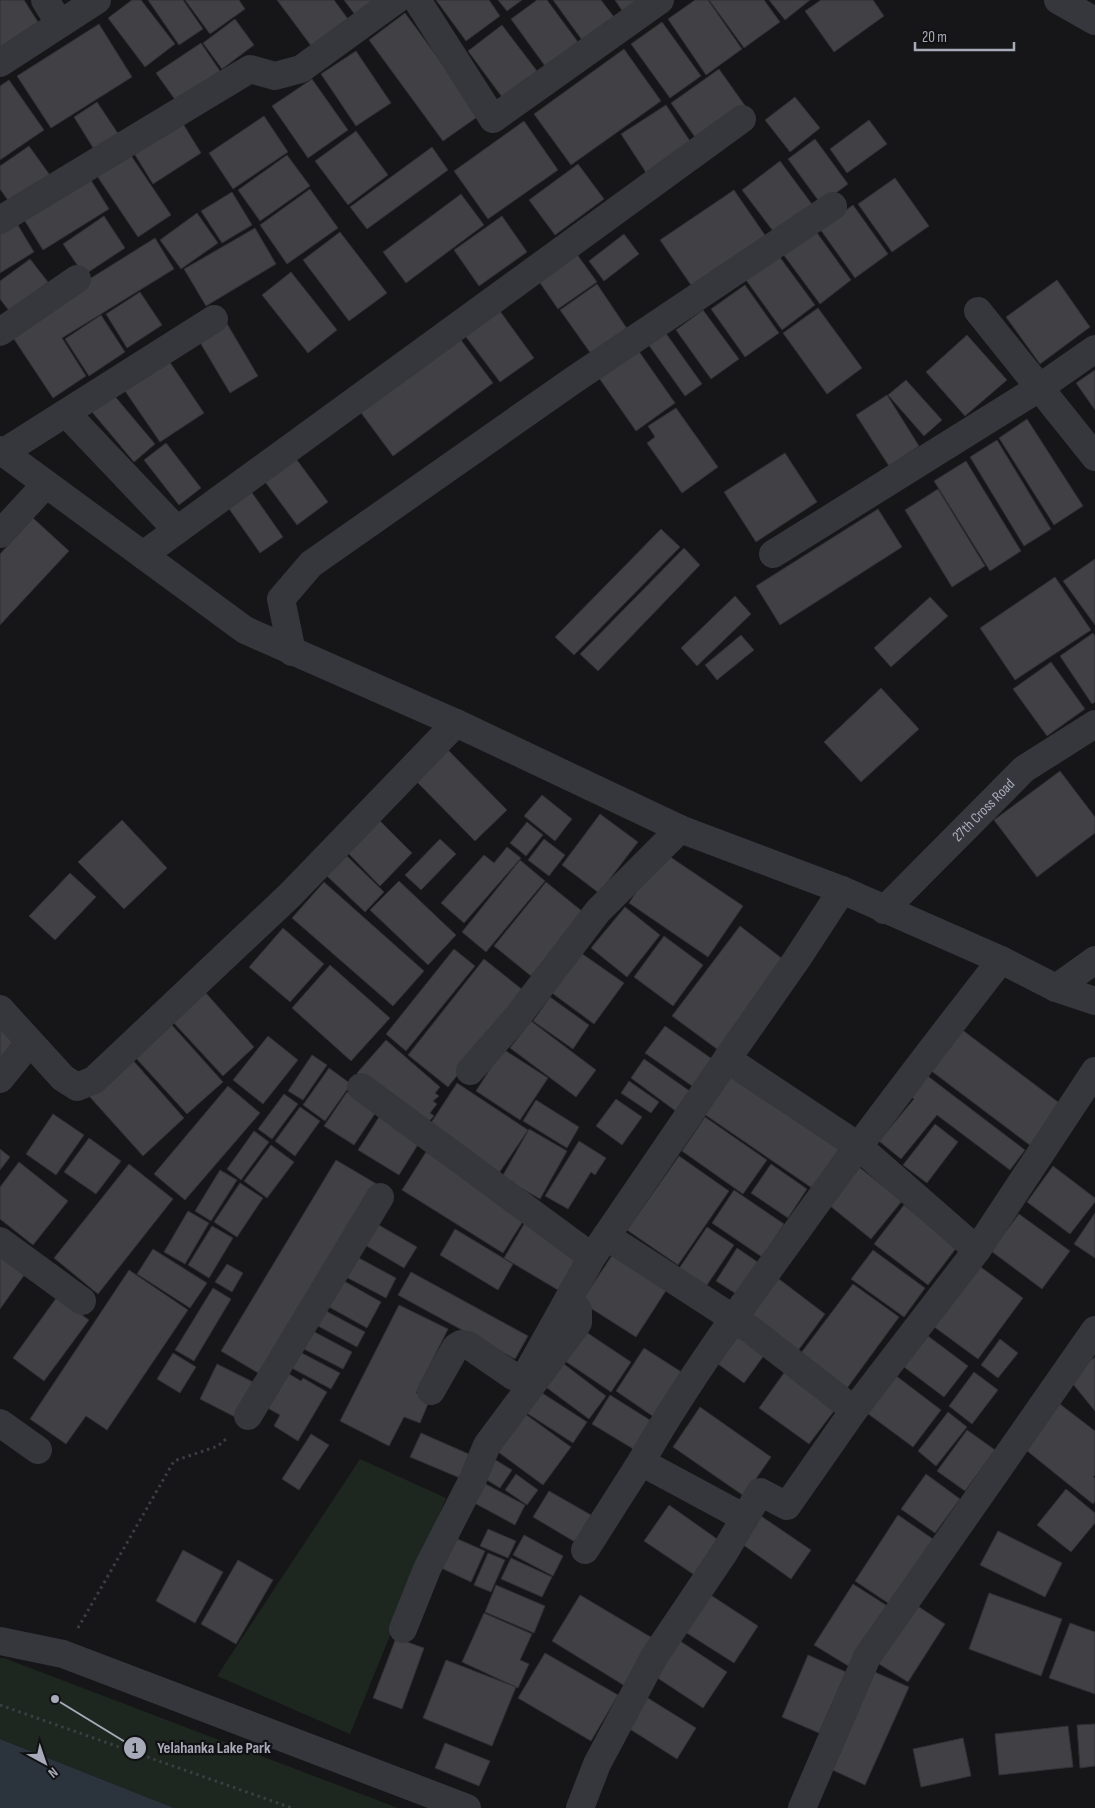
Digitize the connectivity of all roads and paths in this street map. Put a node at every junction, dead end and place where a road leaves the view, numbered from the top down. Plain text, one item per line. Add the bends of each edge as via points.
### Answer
1 (45, 0) edge
2 (97, 0) edge
3 (396, 0) edge
4 (417, 0) edge
5 (660, 0) edge
6 (1058, 0) edge
7 (1095, 21) edge
8 (60, 24) junction
9 (0, 63) edge
10 (742, 119) dead end
11 (833, 206) dead end
12 (0, 220) edge
13 (77, 279) dead end
14 (978, 311) dead end
15 (214, 319) dead end
16 (0, 332) edge
17 (1095, 349) edge
18 (1039, 388) junction
19 (66, 413) junction
20 (2, 451) edge
21 (1095, 457) edge
22 (46, 484) junction
23 (177, 530) junction
24 (0, 534) edge
25 (773, 554) dead end
26 (143, 555) junction
27 (292, 652) junction
28 (456, 723) junction
29 (1095, 724) edge
30 (680, 829) junction
31 (842, 890) junction
32 (884, 910) junction
33 (1001, 960) junction
34 (1095, 960) edge
35 (1056, 988) junction
36 (1095, 1001) edge
37 (0, 1008) edge
38 (30, 1042) junction
39 (727, 1058) junction
40 (470, 1071) dead end
41 (1095, 1071) edge
42 (0, 1079) edge
43 (361, 1087) dead end
44 (858, 1146) junction
45 (380, 1197) dead end
46 (0, 1241) edge
47 (599, 1246) junction
48 (977, 1250) junction
49 (568, 1300) junction
50 (82, 1301) dead end
51 (733, 1319) junction
52 (1095, 1330) edge
53 (431, 1392) dead end
54 (854, 1410) junction
55 (248, 1416) joint
56 (0, 1423) edge
57 (38, 1450) dead end
58 (641, 1462) junction
59 (745, 1518) junction
60 (585, 1550) dead end
61 (403, 1629) dead end
62 (0, 1642) edge
63 (63, 1654) junction
64 (0, 1705) edge
65 (292, 1808) edge
66 (467, 1808) edge
67 (580, 1808) edge
68 (802, 1808) edge

1 - 8 street
2 - 8 street
3 - 12 street via 301,69 276,76 250,69
4 - 5 street via 493,119
6 - 7 street
8 - 9 street
10 - 23 street
11 - 27 street via 583,374 311,564 281,599
13 - 16 street
14 - 18 street
15 - 19 street
17 - 18 street
18 - 21 street
18 - 25 street
19 - 20 street
19 - 23 street
20 - 22 street
22 - 24 street
22 - 26 street
23 - 26 street
26 - 27 street via 245,630
27 - 28 street
28 - 30 street
28 - 38 street via 290,895 94,1080 77,1087 62,1078
29 - 32 street, 27th Cross Road via 1024,769
30 - 31 street
30 - 40 street via 598,912 518,1016
31 - 32 street
31 - 39 street
32 - 33 street
33 - 35 street
33 - 44 street
34 - 35 street
35 - 36 street
37 - 38 street
38 - 42 street
39 - 44 street
39 - 47 street
41 - 48 street
43 - 47 street
44 - 48 street
44 - 51 street
45 - 55 street
46 - 50 street
47 - 49 street
47 - 51 street
48 - 54 street
49 - 53 street via 527,1373 519,1378 513,1376 462,1344 456,1348
49 - 61 street via 578,1310 578,1323 487,1445 427,1569
51 - 54 street
51 - 58 street via 670,1412
52 - 68 street via 867,1657
54 - 59 street via 787,1506 760,1492
55 - 63 path via 218,1446 174,1461
56 - 57 street
58 - 59 street
58 - 60 street
59 - 67 street via 654,1657 597,1764
62 - 63 street
63 - 66 street
64 - 65 path

